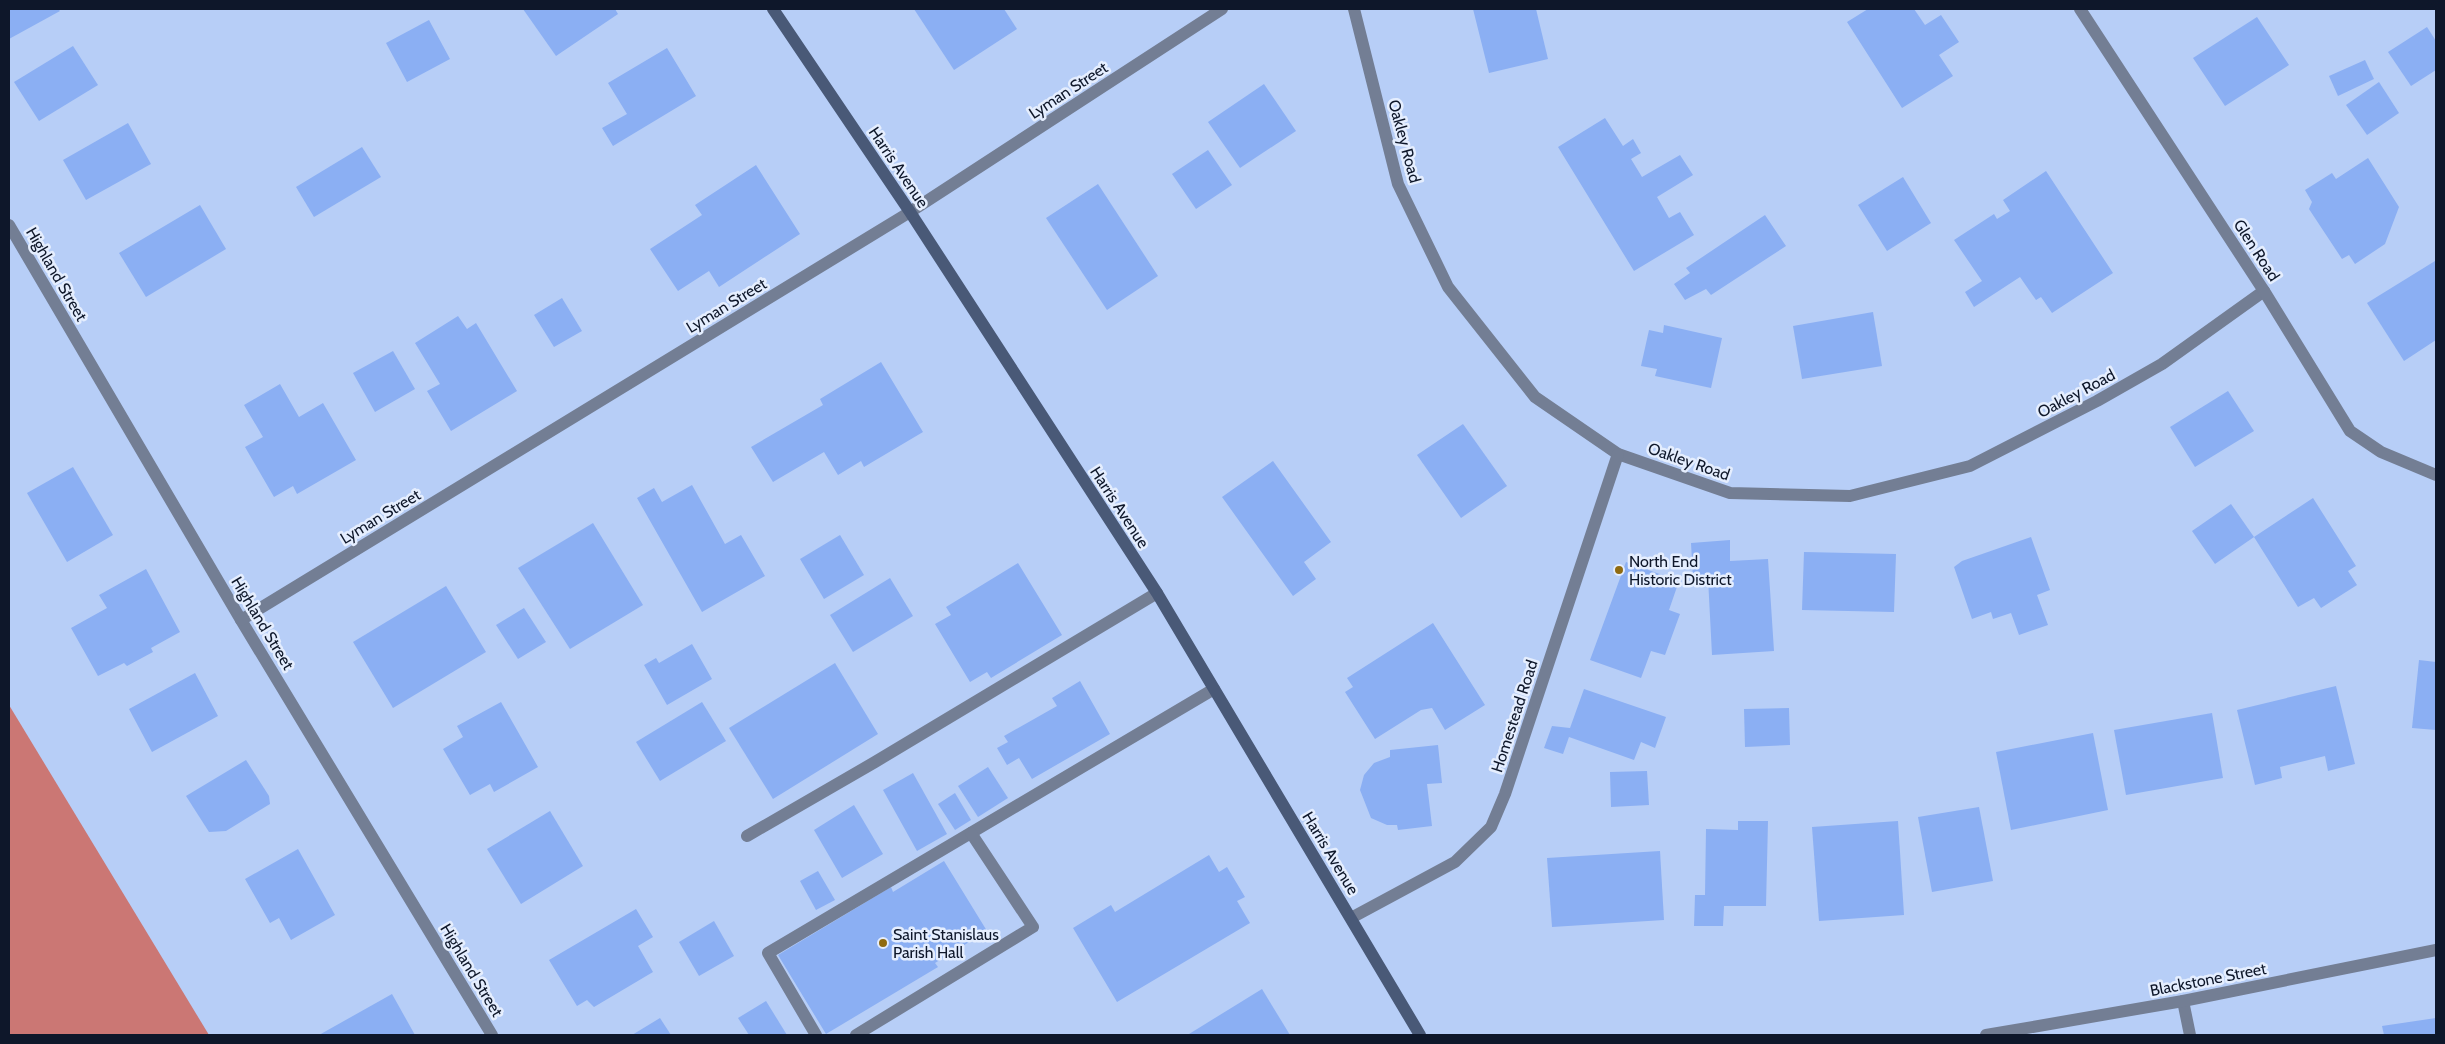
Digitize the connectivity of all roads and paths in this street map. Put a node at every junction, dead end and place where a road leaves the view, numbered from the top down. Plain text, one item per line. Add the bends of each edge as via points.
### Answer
1 (773, 9) edge
2 (1222, 9) edge
3 (1354, 9) edge
4 (2080, 9) edge
5 (910, 212) junction
6 (9, 225) edge
7 (2264, 291) junction
8 (1618, 454) junction
9 (2436, 476) edge
10 (1157, 593) junction
11 (241, 620) junction
12 (1214, 689) junction
13 (971, 832) junction
14 (746, 836) dead end
15 (1351, 918) junction
16 (2436, 950) edge
17 (2183, 1001) junction
18 (492, 1035) edge
19 (816, 1035) edge
20 (856, 1035) edge
21 (1420, 1035) edge
22 (1986, 1035) edge
23 (2190, 1035) edge

1 - 5 main road, Harris Avenue
2 - 5 street, Lyman Street
3 - 8 street, Oakley Road via 1398,184 1448,287 1535,397
4 - 7 street, Glen Road
5 - 10 main road, Harris Avenue
5 - 11 street, Lyman Street
6 - 11 street, Highland Street
7 - 8 street, Oakley Road via 2162,364 1970,466 1850,496 1730,493
7 - 9 street, Glen Road via 2350,431 2381,452
8 - 15 street, Homestead Road via 1491,827 1455,862
10 - 12 main road, Harris Avenue
10 - 14 street
11 - 18 street, Highland Street
12 - 13 street
12 - 15 main road, Harris Avenue
13 - 19 street via 768,953
13 - 20 street via 1033,927
15 - 21 main road, Harris Avenue
16 - 17 street, Blackstone Street
17 - 22 street, Blackstone Street
17 - 23 street

